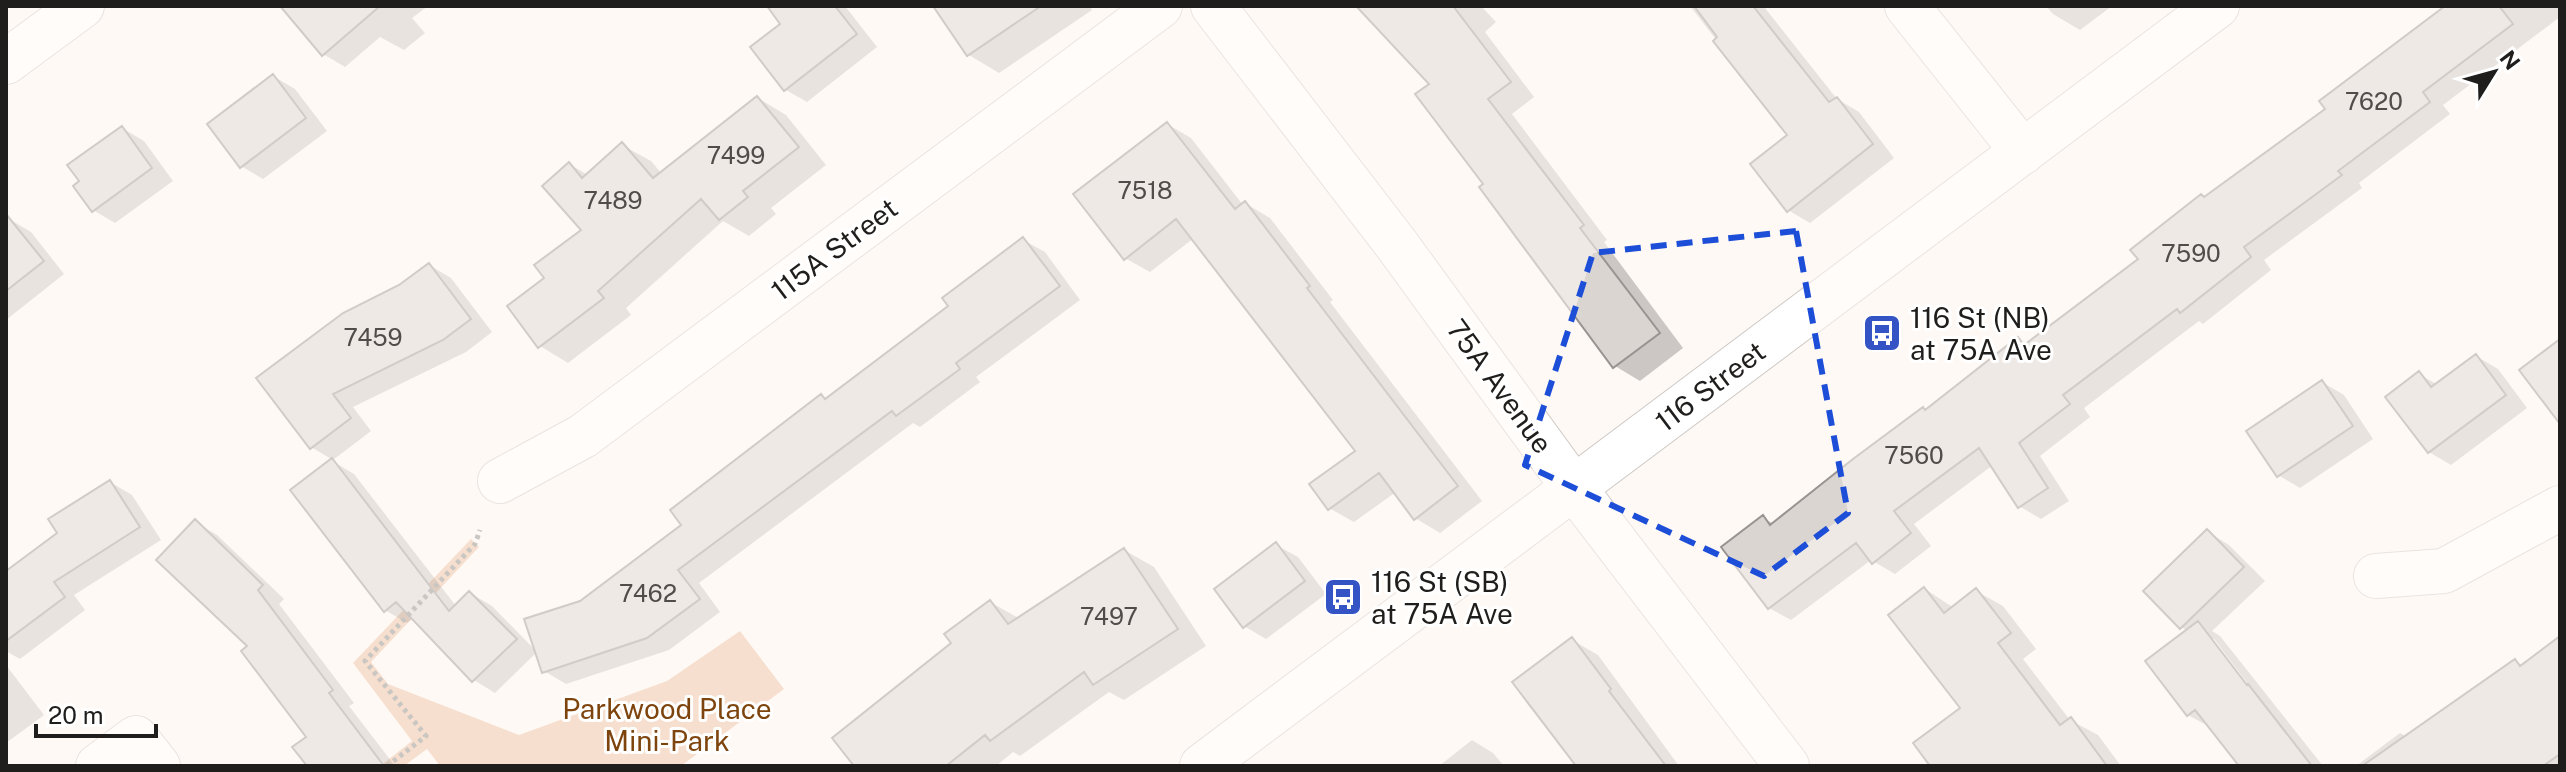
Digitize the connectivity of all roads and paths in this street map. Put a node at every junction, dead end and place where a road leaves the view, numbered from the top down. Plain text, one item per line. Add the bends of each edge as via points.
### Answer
1 (82, 6) edge
2 (1160, 6) edge
3 (1213, 6) edge
4 (1907, 6) edge
5 (2217, 6) edge
6 (6, 62) edge
7 (2023, 152) junction
8 (500, 481) dead end
9 (1574, 488) junction
10 (2560, 508) edge
11 (480, 530) dead end
12 (2376, 576) dead end
13 (98, 766) edge
14 (158, 766) edge
15 (387, 766) edge
16 (1202, 766) edge
17 (1787, 766) edge

1 - 6 street
2 - 8 street, 115A Street via 583,436
3 - 9 street, 75A Avenue via 1397,245
4 - 7 street
5 - 7 street, 116 Street
7 - 9 street, 116 Street
9 - 16 street, 116 Street
9 - 17 street, 75A Avenue
10 - 12 street via 2444,571
11 - 15 path via 475,544 365,661 426,736
13 - 14 street via 136,738

